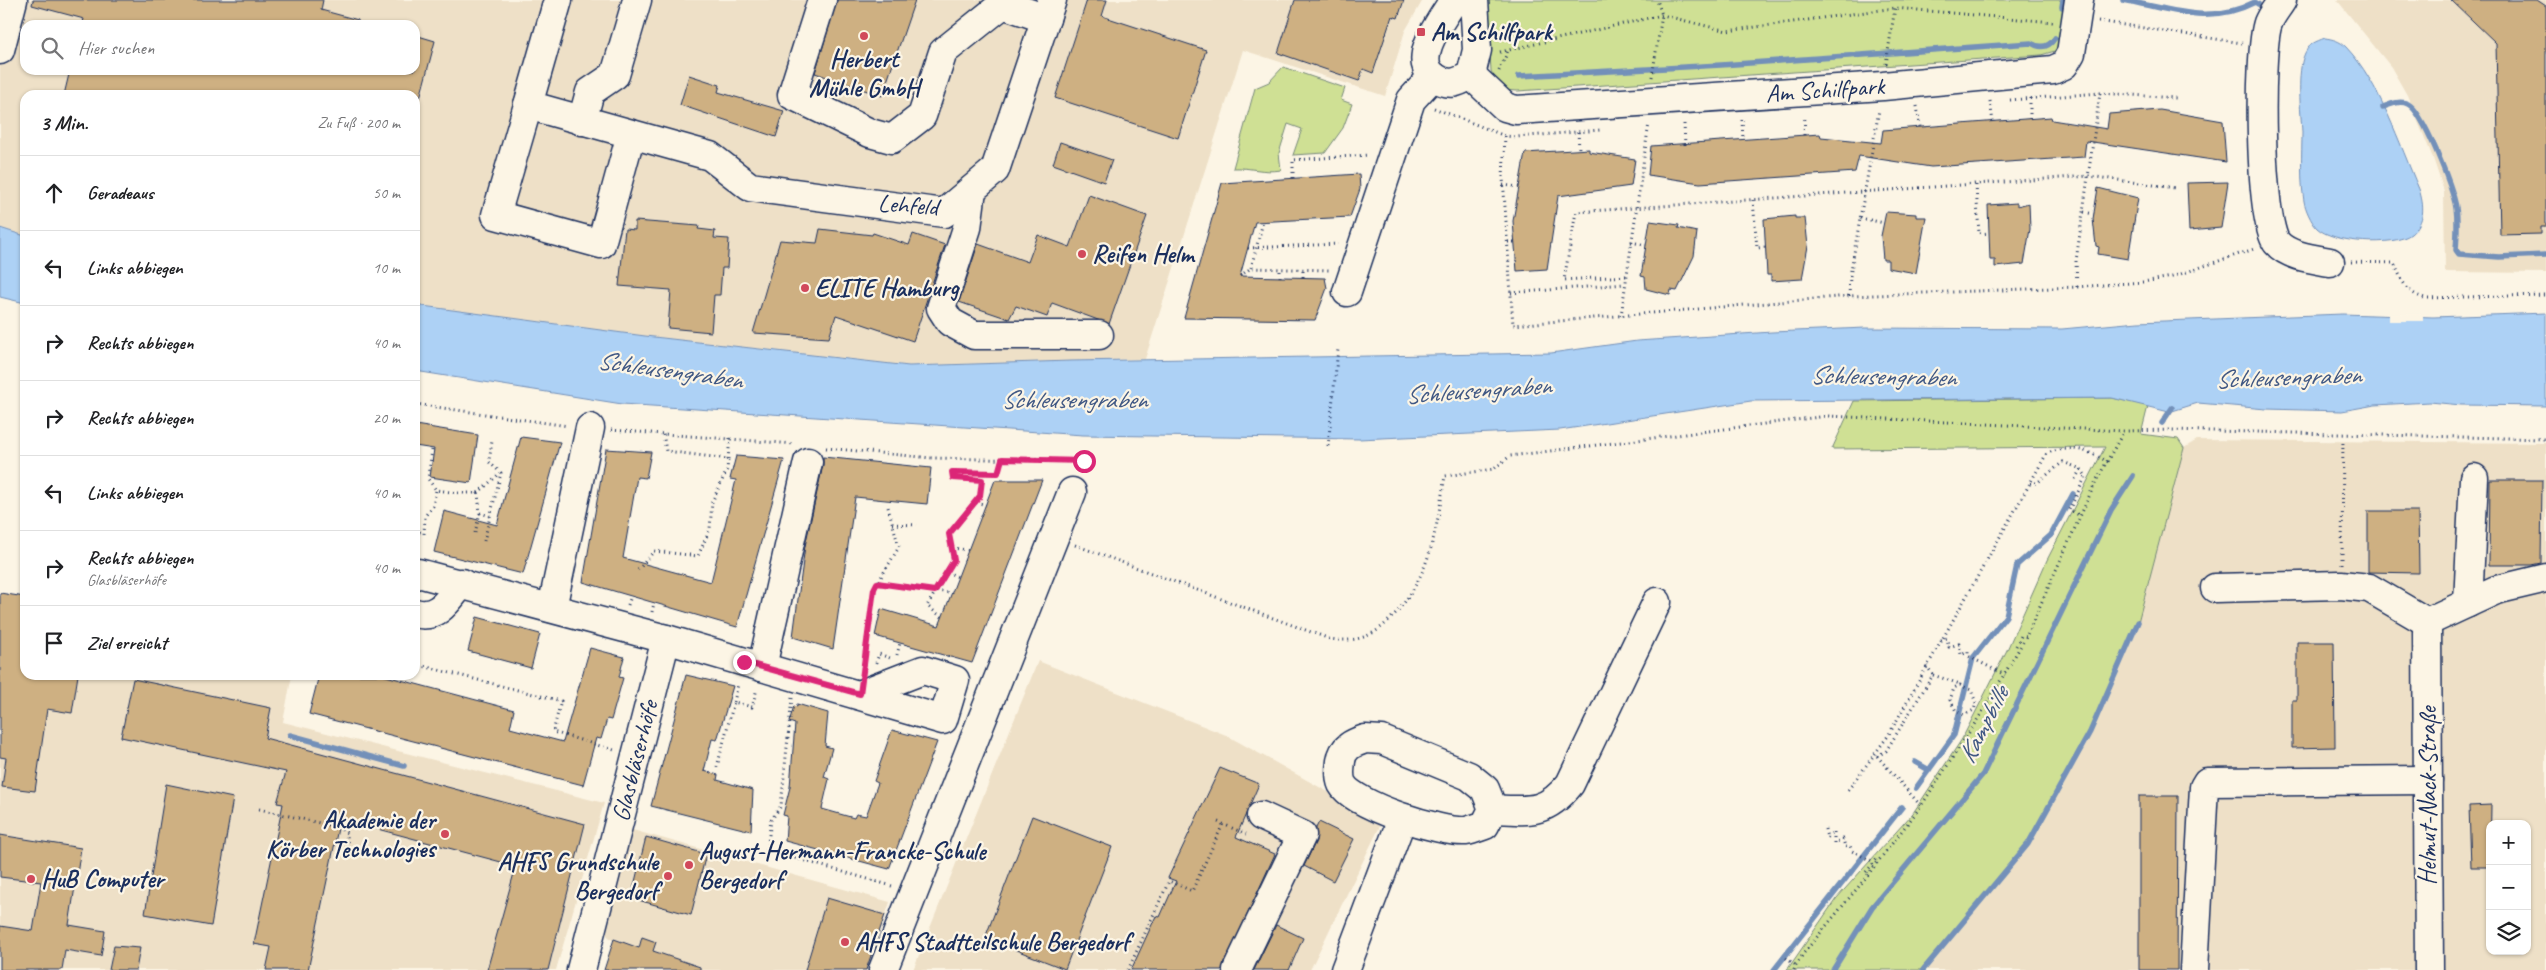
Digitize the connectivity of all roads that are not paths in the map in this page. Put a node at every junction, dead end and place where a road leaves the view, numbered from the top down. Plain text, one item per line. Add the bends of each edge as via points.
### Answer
1 (13, 0) edge
2 (558, 0) edge
3 (637, 0) edge
4 (822, 0) edge
5 (1454, 0) edge
6 (1474, 0) edge
7 (2282, 0) edge
8 (1049, 9) edge
9 (2077, 14) edge
10 (0, 50) edge
11 (1474, 62) junction
12 (1433, 76) junction
13 (528, 105) junction
14 (582, 121) junction
15 (631, 134) junction
16 (972, 190) junction
17 (2330, 262) road end
18 (1347, 292) dead end
19 (1099, 335) dead end
20 (590, 428) road end
21 (810, 451) road end
22 (2474, 478) dead end
23 (1072, 492) dead end
24 (420, 573) edge
25 (2546, 578) edge
26 (462, 583) junction
27 (2214, 588) dead end
28 (1657, 602) dead end
29 (2468, 603) junction
30 (552, 608) junction
31 (420, 614) edge
32 (2427, 622) junction
33 (666, 639) junction
34 (762, 667) junction
35 (860, 694) junction
36 (943, 720) junction
37 (978, 731) junction
38 (2428, 780) junction
39 (1493, 808) junction
40 (1402, 819) junction
41 (1256, 826) road end
42 (581, 970) edge
43 (883, 970) edge
44 (1237, 970) edge
45 (1345, 970) edge
46 (2194, 970) edge
47 (2430, 970) edge

1 - 10 street
2 - 13 street
3 - 14 street via 615,74 590,92
4 - 8 street via 792,94 870,133 892,139 922,116 943,52 1003,4
5 - 12 street via 1426,52 1426,64
6 - 11 street
7 - 17 street via 2268,23 2262,76 2264,198 2271,234 2278,244 2288,251
8 - 16 street, Lehfeld via 995,170
9 - 11 street, Am Schilfpark via 2071,53 2064,65 2053,70 1885,76 1650,91 1516,110 1505,107
11 - 12 street via 1456,83 1444,83
12 - 18 street via 1412,100
13 - 14 street
13 - 15 street via 496,215 601,244
14 - 15 street
15 - 16 street, Lehfeld via 710,156 750,186 944,213
16 - 19 street via 967,228 941,308 950,322 974,335
20 - 30 street
21 - 34 street
22 - 29 street
23 - 37 street
24 - 26 street
25 - 29 street via 2496,590
26 - 30 street
26 - 31 street via 440,610
27 - 32 street via 2341,585 2369,588
28 - 39 street via 1570,784 1559,799 1545,808 1524,811
29 - 32 street
30 - 33 street
32 - 38 street, Helmut-Nack-Straße
33 - 34 street
33 - 42 street, Glasbläserhöfe
34 - 35 street
35 - 36 street
35 - 36 street via 924,670 955,680
36 - 37 street
37 - 43 street
38 - 46 street via 2207,782 2204,787
38 - 47 street, Helmut-Nack-Straße
39 - 40 street via 1485,825 1466,831
39 - 40 street via 1485,789 1469,776 1382,740 1365,739 1350,744 1339,770 1342,783 1350,793
40 - 45 street
41 - 44 street via 1302,835

